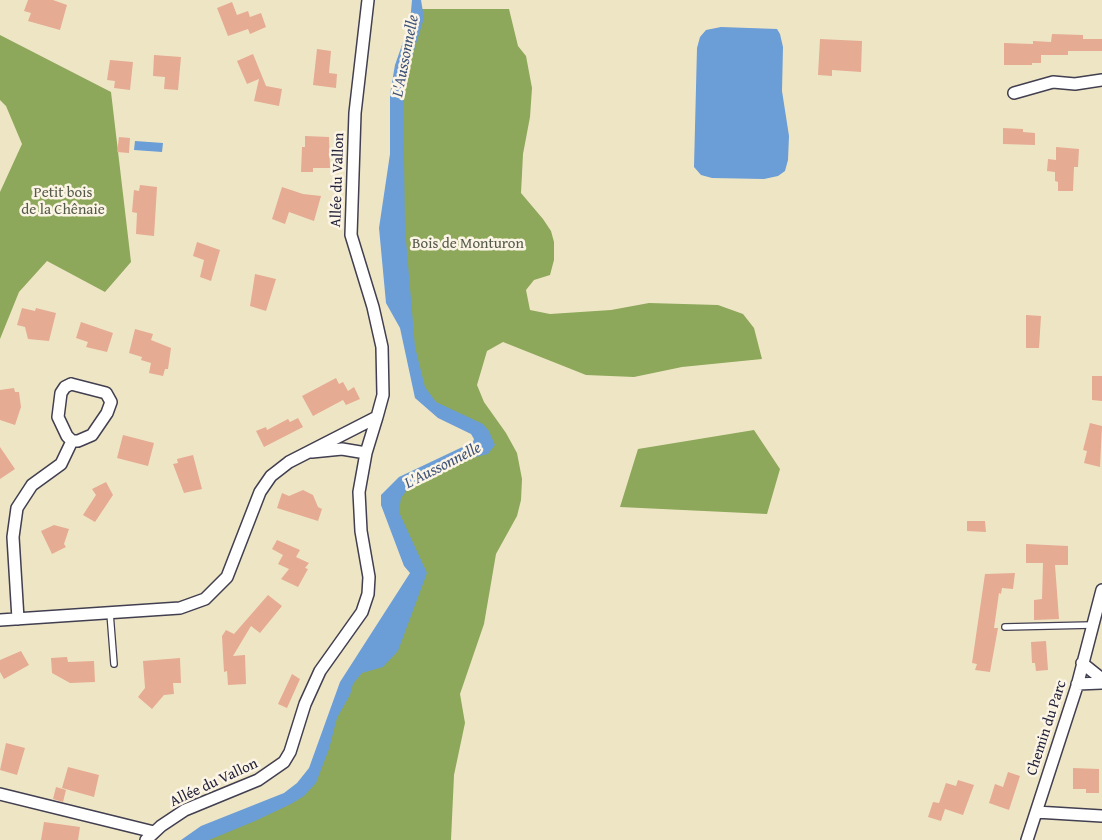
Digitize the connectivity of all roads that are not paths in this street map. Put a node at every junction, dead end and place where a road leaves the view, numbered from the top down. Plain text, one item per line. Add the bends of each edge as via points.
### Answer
1 (368, 0) edge
2 (1102, 80) edge
3 (1014, 93) dead end
4 (377, 417) junction
5 (72, 441) junction
6 (306, 453) junction
7 (366, 453) junction
8 (1102, 590) edge
9 (110, 613) junction
10 (18, 619) junction
11 (0, 620) edge
12 (1092, 625) junction
13 (1005, 628) dead end
14 (1082, 663) junction
15 (114, 664) dead end
16 (1102, 678) edge
17 (1102, 683) edge
18 (1077, 684) junction
19 (0, 794) edge
20 (1036, 812) junction
21 (1102, 816) edge
22 (150, 836) edge
23 (1027, 840) edge

1 - 4 street, Allée du Vallon via 355,113 351,235 382,347 383,395
2 - 3 street via 1075,84 1053,82
4 - 6 street
4 - 7 street, Allée du Vallon
5 - 5 street via 88,438 97,429 111,405 106,392 76,384 64,387 58,417
5 - 10 street via 62,464 32,485 17,508 13,537
6 - 7 street via 342,449
6 - 9 street via 279,469 265,484 227,577 212,594 180,608
7 - 22 street, Allée du Vallon via 359,492 368,594 354,626 320,671 305,704 290,752 284,762 264,777 186,810
8 - 12 street, Chemin du Parc
9 - 10 street
9 - 15 lane
10 - 11 street
12 - 13 lane
12 - 14 street, Chemin du Parc
14 - 16 street
14 - 18 street, Chemin du Parc
17 - 18 street
18 - 20 street, Chemin du Parc
19 - 22 street, Allée du Vallon
20 - 21 street
20 - 23 street, Chemin du Parc

